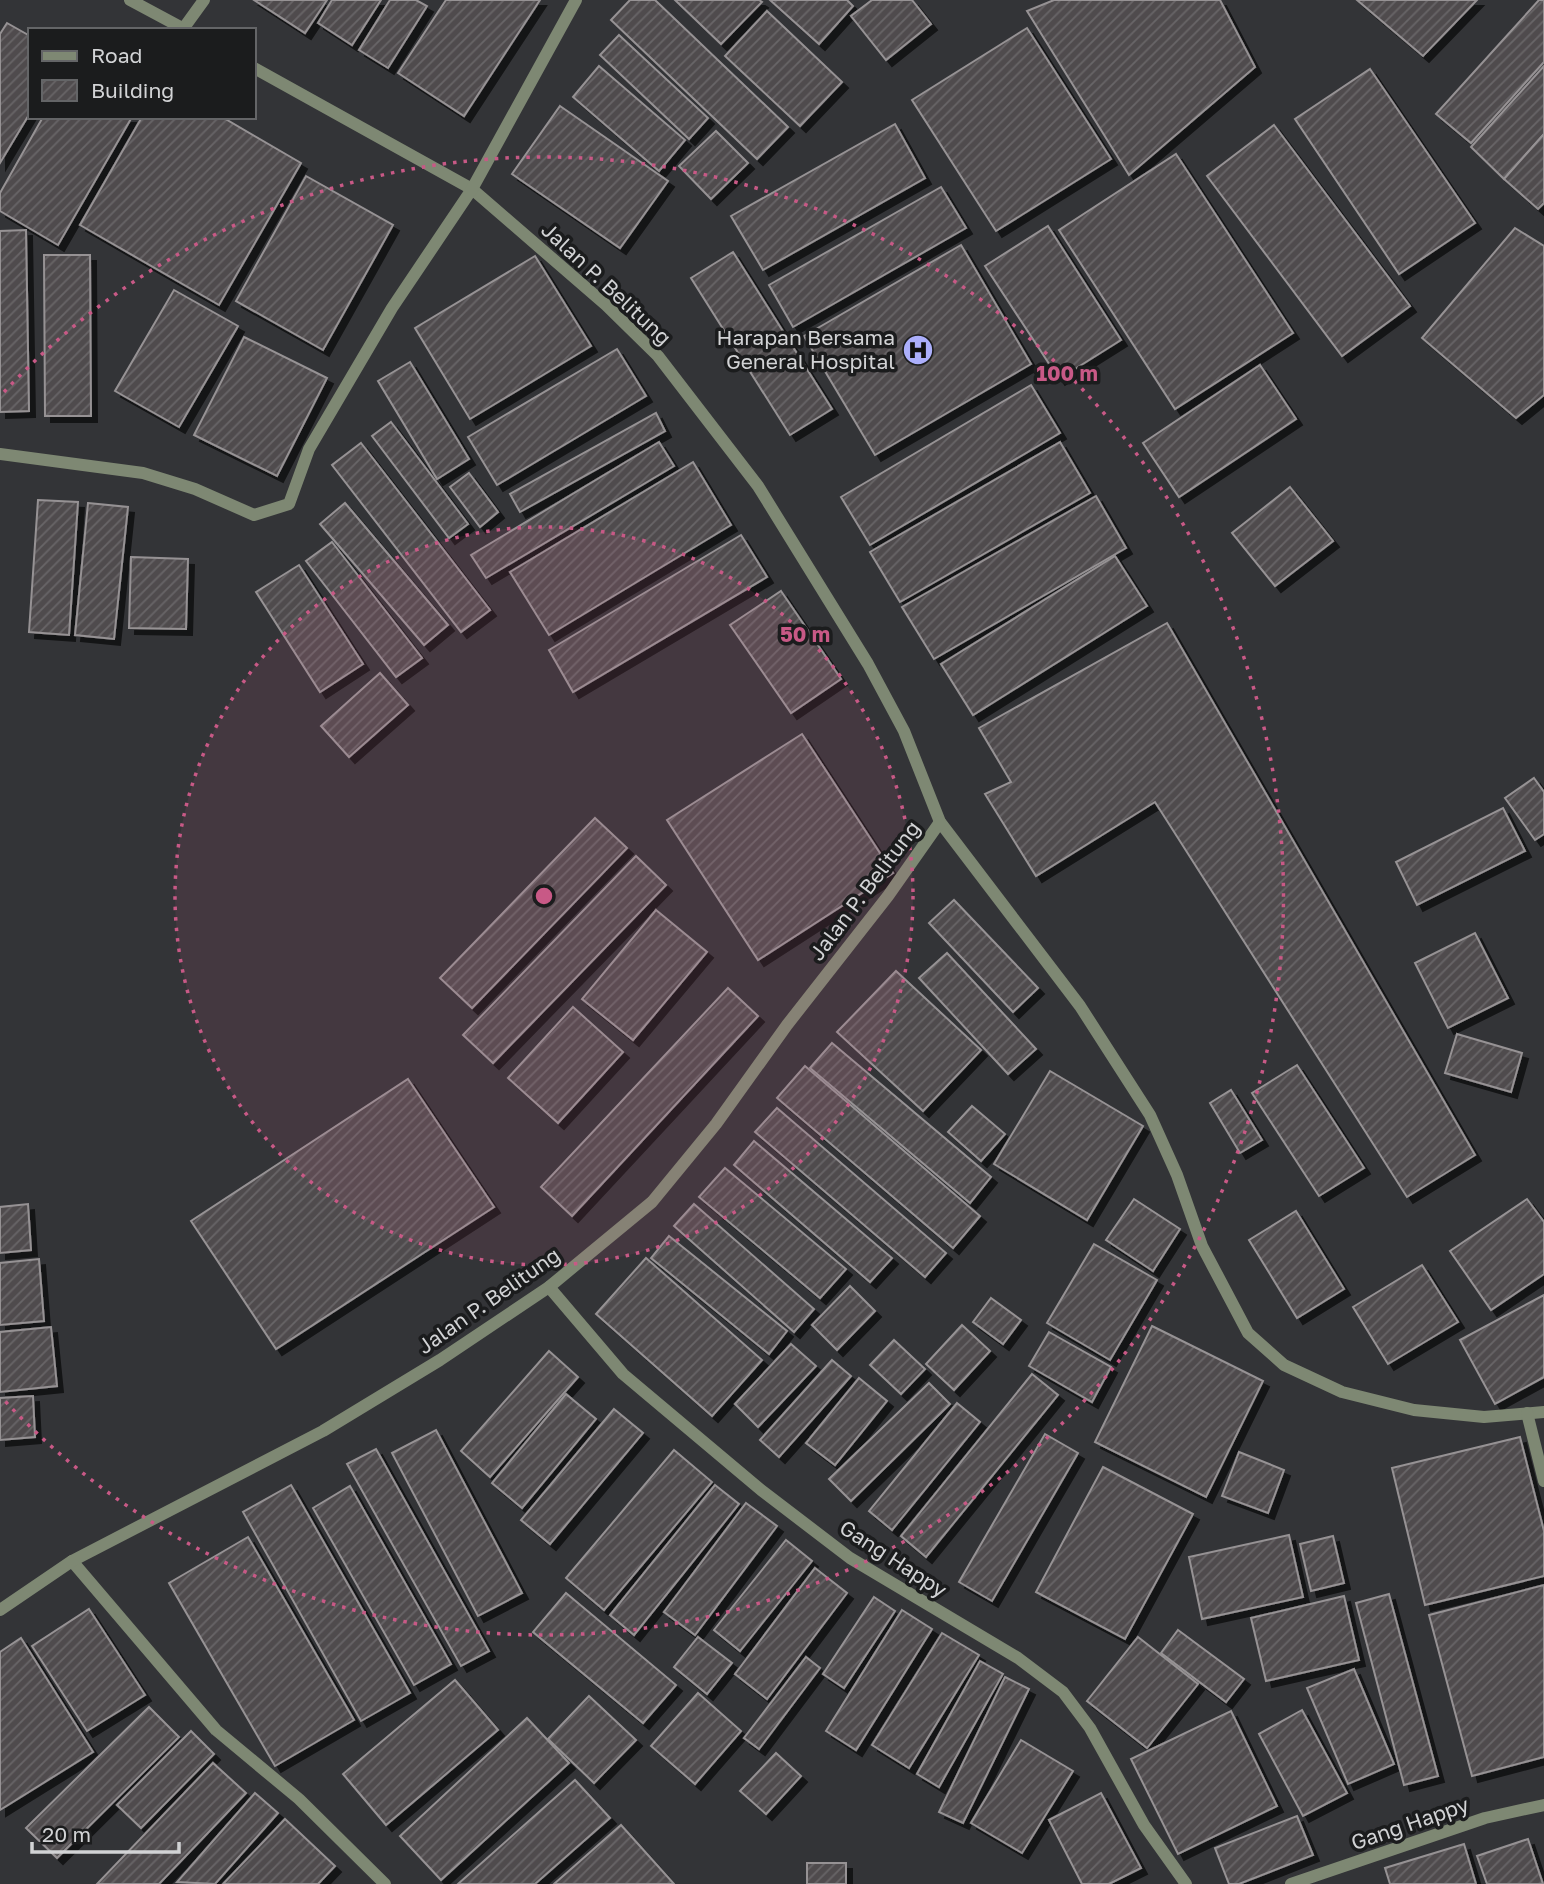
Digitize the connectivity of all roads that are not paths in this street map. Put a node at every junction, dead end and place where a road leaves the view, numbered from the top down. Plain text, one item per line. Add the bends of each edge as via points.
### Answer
1 (130, 0) edge
2 (204, 0) edge
3 (576, 0) edge
4 (183, 28) edge
5 (186, 28) edge
6 (256, 69) edge
7 (472, 189) junction
8 (0, 454) edge
9 (940, 822) junction
10 (550, 1287) junction
11 (1544, 1412) edge
12 (1527, 1413) junction
13 (1544, 1481) edge
14 (72, 1562) junction
15 (1, 1607) edge
16 (1544, 1805) edge
17 (385, 1884) edge
18 (1186, 1884) edge
19 (1290, 1884) edge

1 - 4 street
2 - 5 street
3 - 7 street
6 - 7 street, Jalan P. Belitung
7 - 8 street via 392,308 309,449 289,504 254,515 143,473
7 - 9 street, Jalan P. Belitung via 658,356 758,486 868,664 904,731
9 - 10 street, Jalan P. Belitung via 716,1124 652,1202
9 - 12 street via 1080,1006 1150,1115 1202,1246 1248,1333 1284,1365 1342,1392 1414,1410 1484,1417
10 - 14 street, Jalan P. Belitung via 323,1431
10 - 18 street, Gang Happy via 623,1374 761,1490 850,1558 1017,1658 1063,1692 1090,1728 1144,1825
11 - 12 street
12 - 13 street
14 - 15 street, Jalan P. Belitung
14 - 17 street via 216,1730 299,1799
16 - 19 street, Gang Happy via 1485,1818

